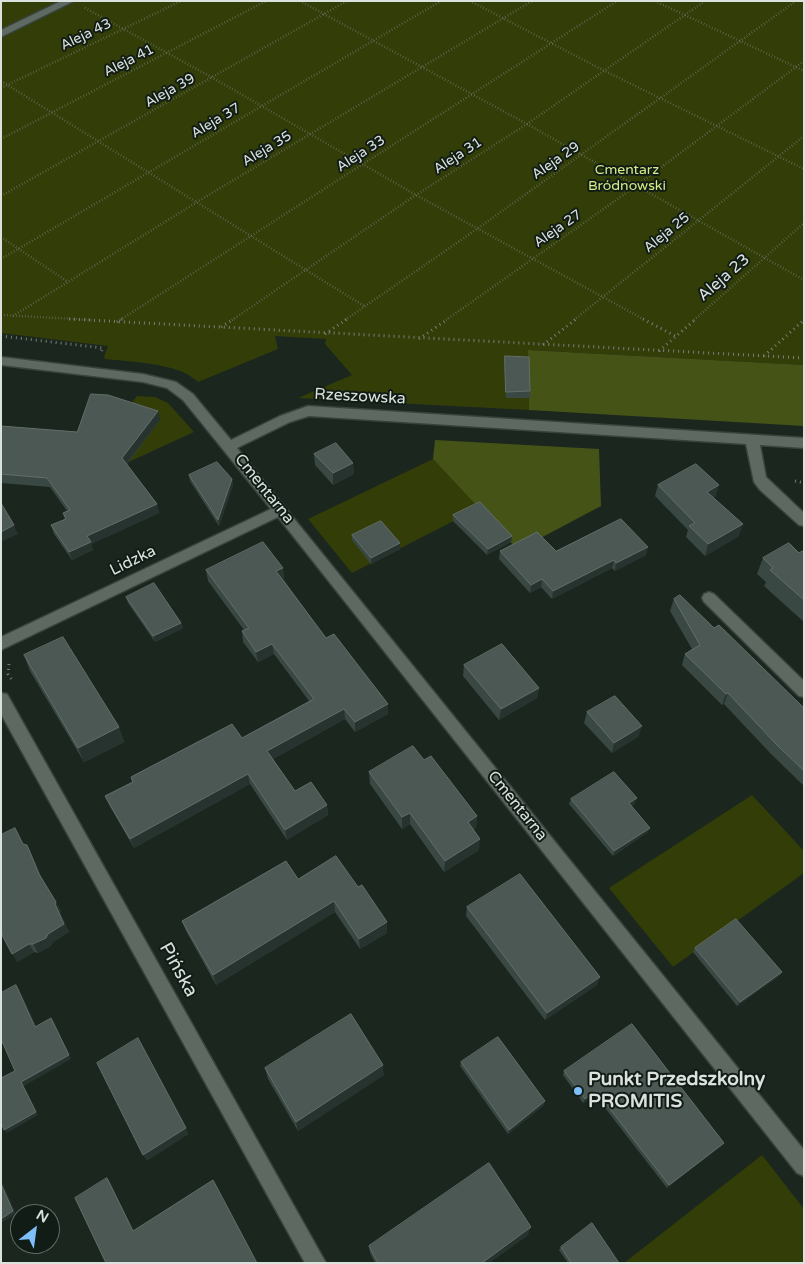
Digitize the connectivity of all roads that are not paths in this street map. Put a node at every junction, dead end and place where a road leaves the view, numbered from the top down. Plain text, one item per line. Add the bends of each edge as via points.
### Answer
1 (69, 1) edge
2 (1, 34) edge
3 (1, 361) edge
4 (752, 439) junction
5 (804, 443) edge
6 (230, 446) junction
7 (281, 510) junction
8 (804, 521) edge
9 (709, 598) dead end
10 (1, 644) edge
11 (804, 691) edge
12 (1, 699) edge
13 (804, 1166) edge
14 (316, 1263) edge

1 - 2 street
3 - 6 street via 171,384 188,397
4 - 5 street, Rzeszowska
4 - 6 street, Rzeszowska via 308,411
4 - 8 street via 759,478
6 - 7 street, Cmentarna
7 - 10 street, Lidzka
7 - 13 street, Cmentarna
9 - 11 street
12 - 14 street, Pińska

